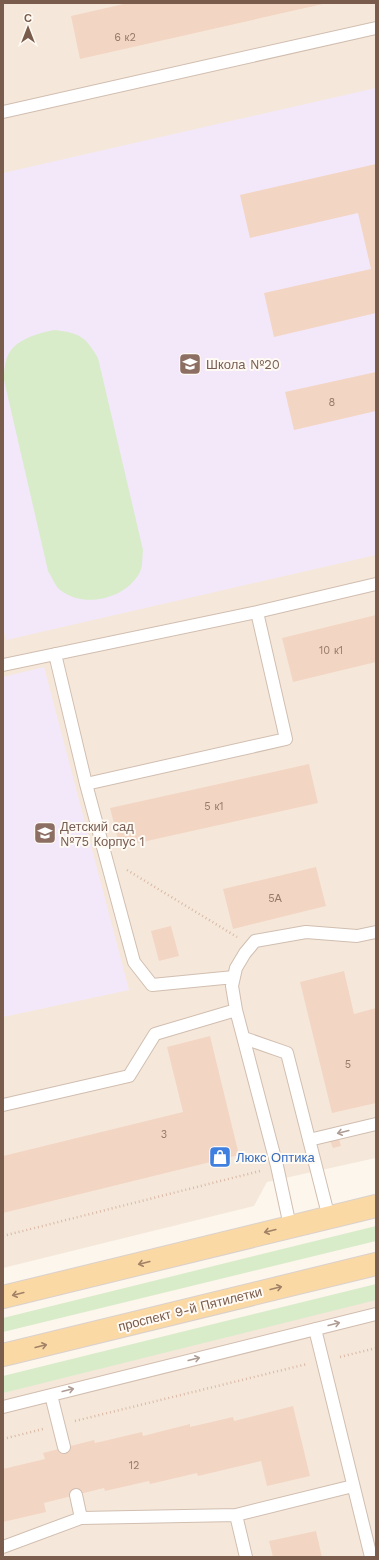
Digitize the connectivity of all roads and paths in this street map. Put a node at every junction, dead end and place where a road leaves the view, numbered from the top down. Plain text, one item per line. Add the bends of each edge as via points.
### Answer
1 (376, 28) edge
2 (3, 112) edge
3 (376, 584) edge
4 (258, 612) junction
5 (55, 654) junction
6 (3, 665) edge
7 (86, 784) junction
8 (106, 857) junction
9 (376, 932) edge
10 (252, 945) junction
11 (234, 977) junction
12 (236, 1010) junction
13 (244, 1038) junction
14 (3, 1105) edge
15 (376, 1124) edge
16 (309, 1140) junction
17 (277, 1166) junction
18 (376, 1206) edge
19 (329, 1218) junction
20 (290, 1226) junction
21 (3, 1236) edge
22 (376, 1264) edge
23 (3, 1297) edge
24 (376, 1314) edge
25 (314, 1328) junction
26 (376, 1348) edge
27 (3, 1355) edge
28 (323, 1361) junction
29 (51, 1395) junction
30 (3, 1407) edge
31 (58, 1425) junction
32 (3, 1439) edge
33 (64, 1448) dead end
34 (353, 1486) junction
35 (76, 1495) dead end
36 (236, 1515) junction
37 (81, 1518) junction
38 (3, 1547) edge
39 (246, 1557) edge
40 (371, 1557) edge

1 - 2 lane
3 - 4 lane
4 - 5 lane
4 - 7 lane via 286,739
5 - 6 lane
5 - 7 lane
7 - 8 lane
8 - 10 path
8 - 11 lane via 134,962 152,985
9 - 10 lane via 357,936 306,932 255,941
10 - 11 lane via 239,963
11 - 12 lane via 232,986
12 - 13 lane
12 - 14 lane via 155,1034 129,1076
13 - 16 lane via 287,1053
13 - 17 lane
15 -> 16 lane
16 - 19 lane
17 - 20 lane
17 - 21 path
18 - 19 main road
19 - 20 main road
20 -> 23 main road
27 -> 22 main road, проспект 9-й Пятилетки
25 -> 24 lane
25 - 28 lane
29 -> 25 lane
26 - 28 path
28 - 31 path
28 - 34 lane
29 - 30 lane
29 - 31 lane
31 - 32 path
31 - 33 lane
34 - 36 lane
34 - 40 lane
35 - 37 lane
36 - 37 lane
36 - 39 lane
37 - 38 lane

